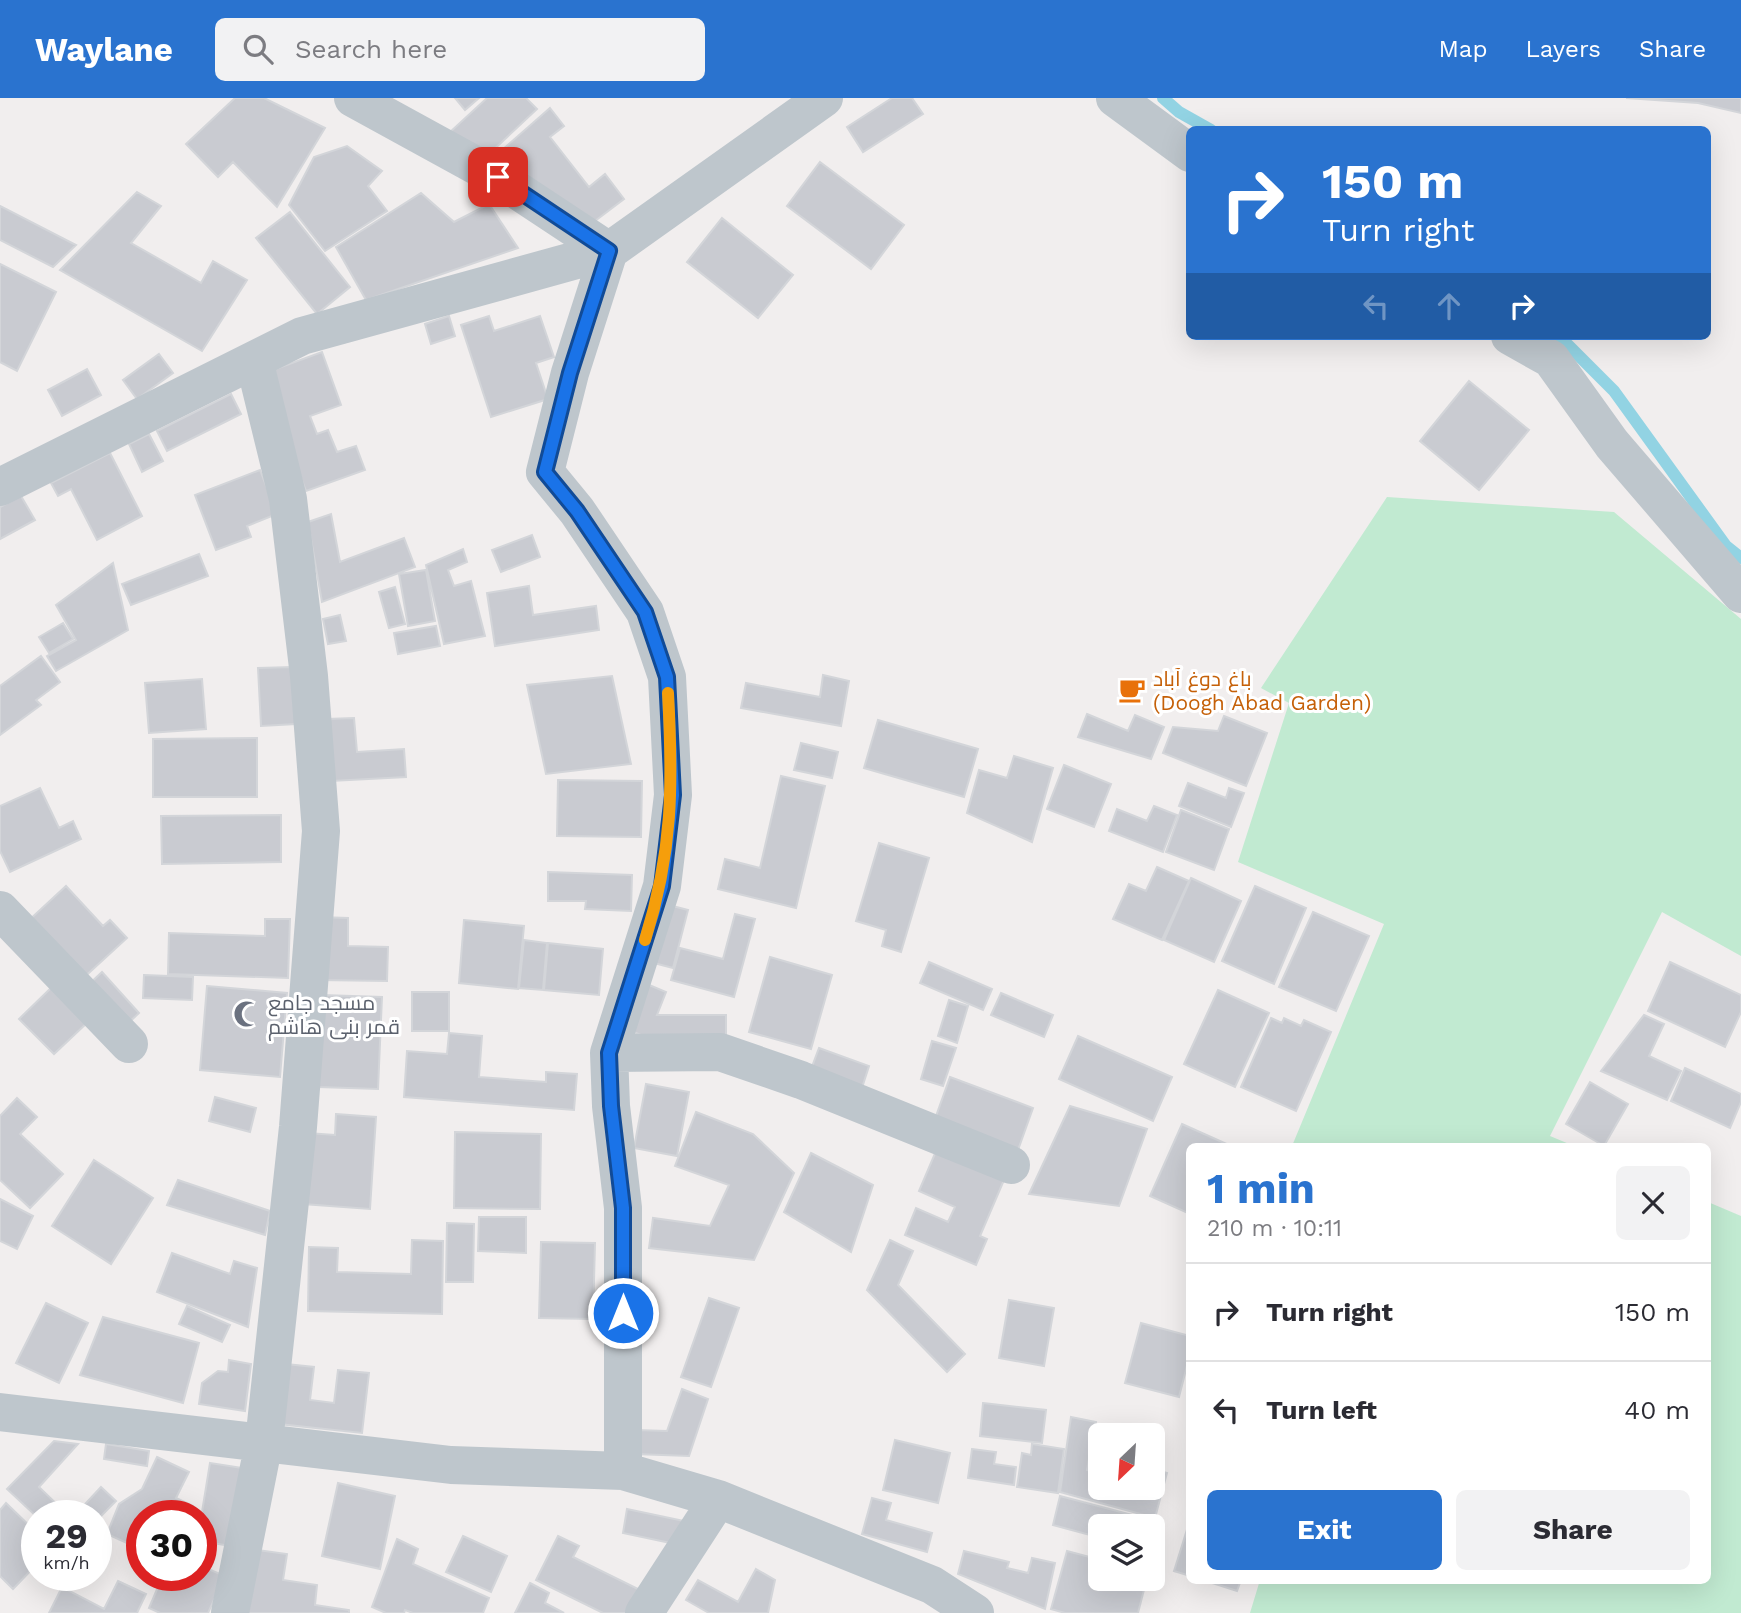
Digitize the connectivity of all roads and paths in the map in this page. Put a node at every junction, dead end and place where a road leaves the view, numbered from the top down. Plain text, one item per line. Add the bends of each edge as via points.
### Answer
1 (353, 98) edge
2 (824, 98) edge
3 (1115, 98) edge
4 (1186, 150) edge
5 (609, 251) junction
6 (1517, 340) edge
7 (254, 360) junction
8 (0, 487) edge
9 (1741, 594) edge
10 (0, 911) edge
11 (129, 1044) dead end
12 (609, 1053) junction
13 (1011, 1165) dead end
14 (0, 1412) edge
15 (264, 1442) junction
16 (623, 1471) junction
17 (718, 1499) junction
18 (230, 1613) edge
19 (644, 1613) edge
20 (975, 1613) edge

1 - 5 street via 498,177
2 - 5 street
3 - 4 street
5 - 7 street via 302,336
5 - 12 street via 570,373 545,472 645,612 667,677 673,795 662,886
6 - 9 street via 1550,359 1612,444
7 - 8 street
7 - 15 street via 288,499 321,831 298,1126
10 - 11 street
12 - 13 street via 720,1052 802,1080
12 - 16 street via 623,1208
14 - 15 street
15 - 16 street via 451,1465
15 - 18 street
16 - 17 street
17 - 19 street
17 - 20 street via 932,1585

